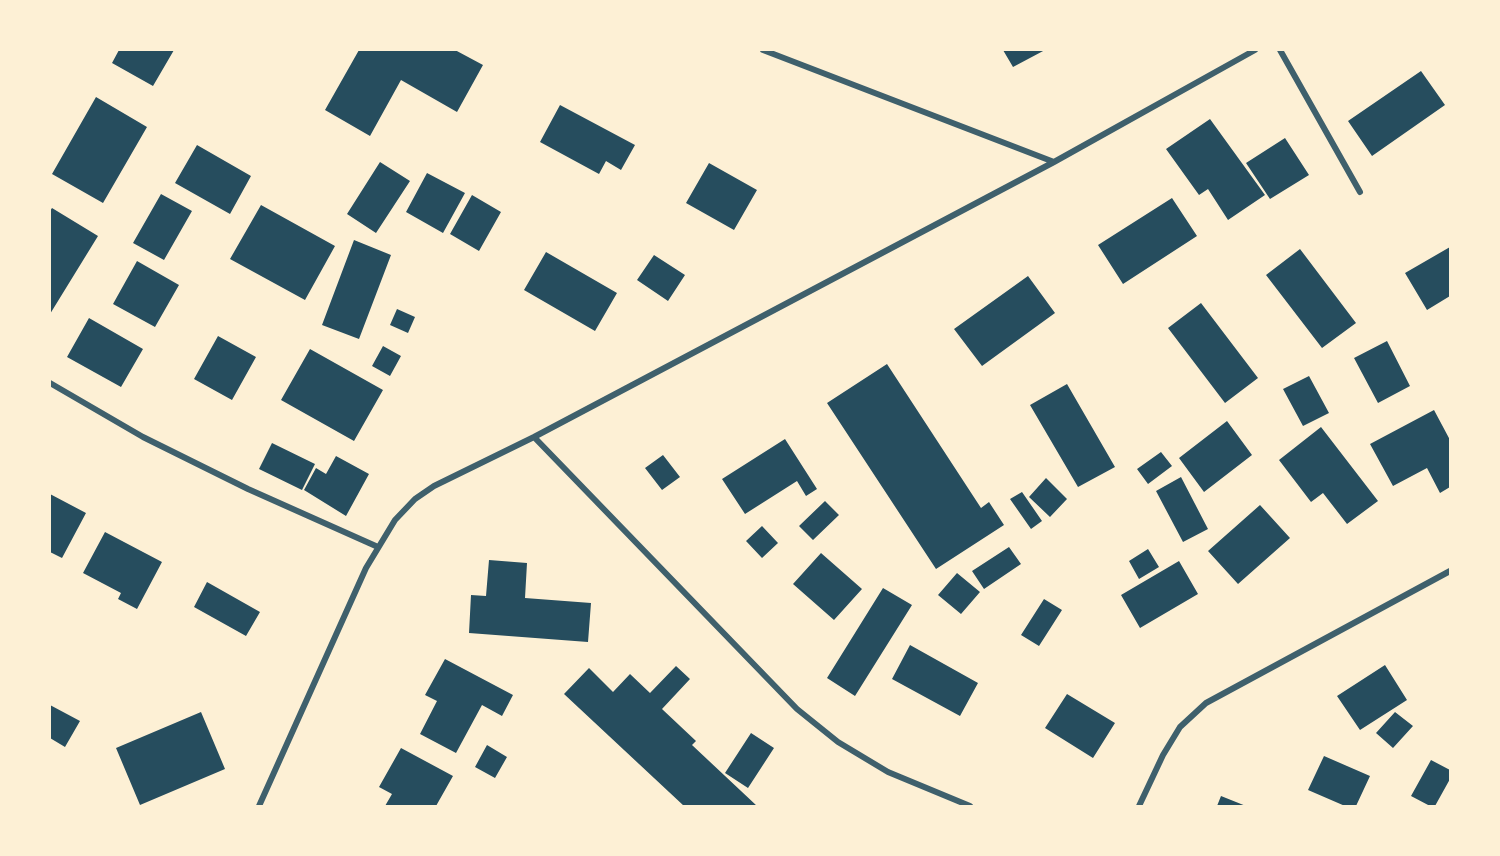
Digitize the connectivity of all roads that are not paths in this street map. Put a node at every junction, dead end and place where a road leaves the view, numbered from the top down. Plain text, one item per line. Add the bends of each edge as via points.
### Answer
1 (763, 50) edge
2 (1255, 50) edge
3 (1280, 50) edge
4 (1054, 162) junction
5 (1360, 192) dead end
6 (50, 383) edge
7 (534, 437) junction
8 (378, 547) junction
9 (1450, 571) edge
10 (259, 807) edge
11 (970, 807) edge
12 (1139, 807) edge

1 - 4 street
2 - 4 street
3 - 5 street
4 - 7 street
6 - 8 street via 164,447
7 - 8 street via 414,499
7 - 11 street via 797,709 838,742 888,772
8 - 10 street via 352,596
9 - 12 street via 1206,703 1180,727

